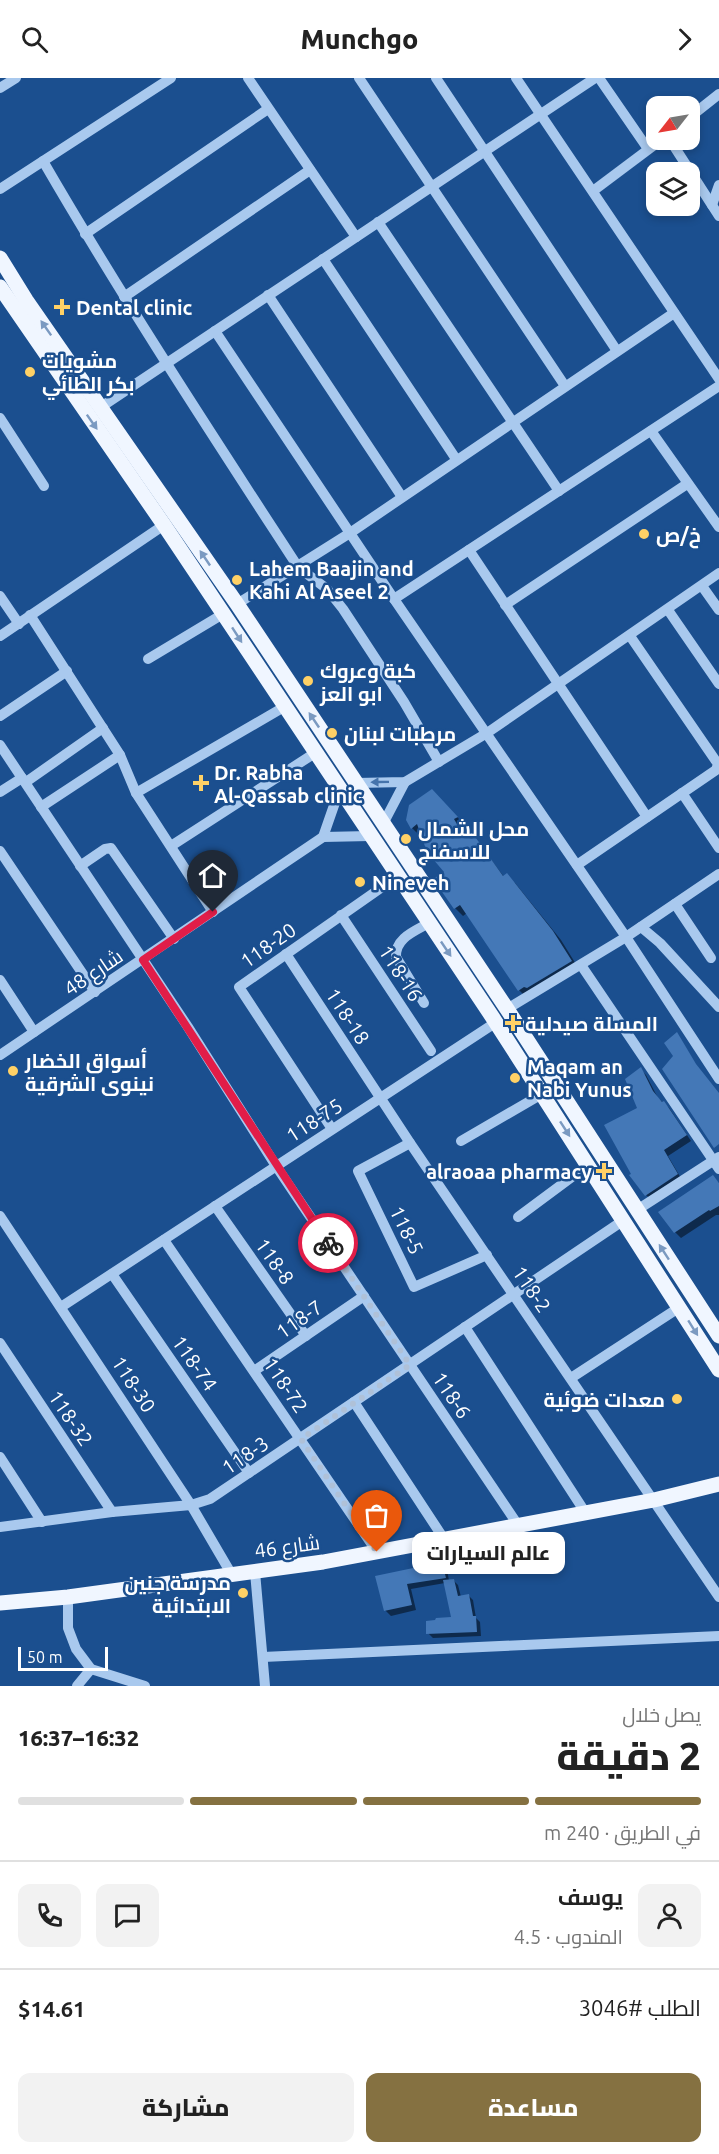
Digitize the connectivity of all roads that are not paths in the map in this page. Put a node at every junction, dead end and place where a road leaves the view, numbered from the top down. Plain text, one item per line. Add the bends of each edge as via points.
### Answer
1 (14, 78) edge
2 (171, 78) edge
3 (248, 78) edge
4 (360, 78) edge
5 (436, 78) edge
6 (516, 78) edge
7 (595, 78) edge
8 (0, 88) edge
9 (719, 94) edge
10 (700, 109) edge
11 (268, 110) junction
12 (540, 115) junction
13 (646, 146) edge
14 (647, 150) edge
15 (676, 150) edge
16 (484, 152) junction
17 (43, 161) junction
18 (310, 170) junction
19 (719, 185) edge
20 (432, 187) junction
21 (0, 189) edge
22 (593, 191) junction
23 (712, 205) junction
24 (719, 216) edge
25 (378, 222) junction
26 (85, 234) junction
27 (356, 237) junction
28 (0, 258) edge
29 (323, 258) junction
30 (0, 287) edge
31 (268, 295) junction
32 (124, 297) junction
33 (674, 313) junction
34 (214, 331) junction
35 (617, 351) junction
36 (165, 363) junction
37 (719, 379) edge
38 (565, 386) junction
39 (719, 386) edge
40 (100, 406) junction
41 (0, 418) edge
42 (513, 422) junction
43 (651, 430) junction
44 (456, 459) junction
45 (687, 484) junction
46 (44, 486) dead end
47 (559, 491) junction
48 (402, 497) junction
49 (164, 525) junction
50 (719, 527) edge
51 (350, 533) junction
52 (469, 550) junction
53 (298, 567) junction
54 (719, 573) edge
55 (702, 586) junction
56 (0, 596) edge
57 (394, 599) junction
58 (237, 604) junction
59 (505, 604) junction
60 (668, 610) junction
61 (719, 610) edge
62 (223, 614) junction
63 (30, 615) junction
64 (19, 624) junction
65 (0, 636) edge
66 (630, 636) junction
67 (148, 659) dead end
68 (67, 671) junction
69 (719, 684) edge
70 (558, 685) junction
71 (284, 707) junction
72 (0, 716) edge
73 (103, 728) junction
74 (487, 733) junction
75 (0, 745) edge
76 (315, 753) junction
77 (120, 755) junction
78 (439, 762) junction
79 (24, 780) junction
80 (405, 782) junction
81 (356, 783) junction
82 (339, 790) junction
83 (0, 792) edge
84 (136, 793) junction
85 (682, 793) junction
86 (41, 807) junction
87 (647, 817) junction
88 (383, 824) junction
89 (370, 836) junction
90 (323, 837) junction
91 (171, 846) junction
92 (719, 848) edge
93 (0, 851) edge
94 (4, 865) edge
95 (577, 865) junction
96 (81, 866) junction
97 (719, 874) edge
98 (398, 876) junction
99 (675, 904) junction
100 (213, 912) junction
101 (341, 915) junction
102 (429, 923) junction
103 (640, 927) junction
104 (626, 937) junction
105 (174, 939) junction
106 (286, 954) junction
107 (711, 958) dead end
108 (143, 960) junction
109 (581, 965) junction
110 (0, 980) edge
111 (95, 992) junction
112 (424, 1003) dead end
113 (719, 1007) edge
114 (507, 1009) junction
115 (495, 1023) junction
116 (34, 1032) junction
117 (431, 1051) dead end
118 (0, 1055) edge
119 (719, 1078) edge
120 (542, 1094) junction
121 (380, 1098) junction
122 (332, 1129) junction
123 (461, 1141) dead end
124 (410, 1143) junction
125 (717, 1162) edge
126 (588, 1165) junction
127 (276, 1166) junction
128 (215, 1206) junction
129 (638, 1210) junction
130 (0, 1216) edge
131 (518, 1217) dead end
132 (624, 1220) junction
133 (164, 1240) junction
134 (487, 1255) junction
135 (112, 1274) junction
136 (514, 1294) junction
137 (364, 1296) junction
138 (61, 1307) junction
139 (680, 1307) junction
140 (465, 1328) junction
141 (306, 1336) junction
142 (719, 1336) edge
143 (0, 1343) edge
144 (410, 1365) junction
145 (719, 1370) edge
146 (254, 1371) junction
147 (571, 1378) junction
148 (354, 1402) junction
149 (301, 1439) junction
150 (0, 1457) edge
151 (249, 1473) junction
152 (719, 1484) edge
153 (654, 1500) junction
154 (191, 1505) junction
155 (112, 1512) junction
156 (585, 1512) junction
157 (42, 1522) junction
158 (518, 1525) junction
159 (0, 1527) edge
160 (444, 1539) junction
161 (377, 1552) junction
162 (255, 1572) junction
163 (232, 1575) junction
164 (68, 1597) junction
165 (719, 1597) edge
166 (0, 1603) edge
167 (719, 1636) edge
168 (263, 1657) junction
169 (91, 1669) junction
170 (76, 1686) edge
171 (146, 1686) edge
172 (265, 1686) edge

1 - 8 street
2 - 17 street
3 - 11 street
4 - 20 street
5 - 16 street
6 - 12 street
7 - 12 street
7 - 13 street
9 - 10 street
11 - 18 street
11 - 26 street
12 - 16 street
12 - 22 street
14 - 22 street
15 - 23 street
16 - 20 street
16 - 35 street
17 - 21 street
17 - 26 street
18 - 27 street
18 - 32 street
19 - 23 street
20 - 25 street
20 - 38 street
22 - 33 street
23 - 24 street
25 - 27 street
25 - 42 street
26 - 32 street
27 - 29 street
40 -> 28 main road
29 - 31 street
29 - 44 street
30 -> 49 main road
31 - 34 street
31 - 48 street
32 - 36 street
33 - 35 street
33 - 37 street
34 - 36 street
34 - 51 street
35 - 38 street
36 - 40 street
36 - 53 street
38 - 42 street
39 - 43 street
58 -> 40 main road
41 - 46 street
42 - 44 street
42 - 47 street
43 - 45 street
43 - 47 street
44 - 48 street
45 - 50 street
45 - 59 street
47 - 52 street
48 - 51 street
49 - 62 main road
49 - 63 street
51 - 53 street
51 - 57 street
52 - 57 street
52 - 59 street
53 - 58 street
53 - 78 street via 327,589 343,609
54 - 55 street
55 - 60 street
55 - 61 street
56 - 64 street
57 - 74 street
81 -> 58 main road
59 - 70 street
60 - 66 street
60 - 69 street
62 - 67 street
62 -> 71 main road
63 - 64 street
63 - 68 street
64 - 65 street
66 - 70 street
66 - 85 street via 718,764 716,770
68 - 72 street
68 - 73 street
70 - 74 street
70 - 87 street
71 - 76 main road
71 - 84 street
73 - 77 street
73 - 79 street
74 - 78 street
74 - 95 street
75 - 79 street, 118-6
76 - 82 main road
76 - 91 street
77 - 84 street
77 - 86 street
78 - 80 street
79 - 83 street
79 - 86 street, 118-6
80 -> 81 street
80 - 88 street
81 - 88 main road
82 - 89 main road
82 - 90 street
84 - 91 street
85 - 87 street
85 - 92 street
86 - 96 street, 118-6
87 - 95 street
88 - 114 main road
89 - 90 street
89 - 98 main road
90 - 100 street, شارع 48
91 - 100 street
93 - 94 street
94 - 111 street
95 - 104 street
96 - 105 street via 111,848
96 - 108 street, 118-6
97 - 99 street
98 - 101 street, 118-20
98 - 102 main road
99 - 103 street
99 - 107 street
100 - 105 street, شارع 48
101 - 106 street, 118-20
101 - 117 street, 118-16
102 - 112 street via 406,936 396,951
102 -> 115 main road
103 - 104 street
103 - 113 street
104 - 109 street
104 - 119 street
105 - 108 street, شارع 48
106 - 121 street, 118-18
106 - 122 street, 118-20 via 239,987
108 - 111 street, شارع 48
108 - 127 street, 118-6
109 - 114 street
109 - 125 street
110 - 116 street
111 - 116 street, شارع 48
114 - 129 main road
115 - 120 main road
115 - 121 street, 118-75
116 - 118 street, شارع 48
120 - 123 street
120 -> 126 main road
121 - 122 street, 118-75
121 - 124 street, 118-2
122 - 127 street, 118-75
124 - 134 street, 118-2
124 - 134 street, 118-5 via 358,1171 414,1287
125 - 129 street
126 - 131 street
126 - 132 main road
127 - 128 street, 118-75
127 - 137 street, 118-6
128 - 133 street, 118-75
128 - 141 street, 118-8
142 -> 129 main road
130 - 138 street, 118-30
132 - 136 street, 118-3
132 - 139 main road
133 - 135 street, 118-75
133 - 146 street, 118-72
134 - 136 street, 118-2
135 - 138 street, 118-75
135 - 151 street, 118-74
136 - 140 street, 118-3
136 - 147 street, 118-2
137 - 141 street, 118-7
137 - 144 street, 118-6
138 - 154 street, 118-30
139 -> 145 main road
139 - 147 street
140 - 144 street, 118-3
140 - 156 street
141 - 146 street, 118-7
143 - 155 street, 118-32
144 - 148 street, 118-3
144 - 158 street, 118-6
146 - 149 street, 118-72
147 - 153 street, 118-2
148 - 149 street, 118-3
148 - 160 street
149 - 151 street, 118-3
149 - 161 street, 118-72
150 - 157 street
151 - 154 street, 118-3 via 210,1499
152 - 153 main road, شارع 46
153 - 156 main road, شارع 46
153 - 165 street, 118-2
154 - 155 street, 118-3
154 - 163 street, 118-30
155 - 157 street, 118-3
156 - 158 main road, شارع 46
157 - 159 street, 118-3
158 - 160 main road, شارع 46
160 - 161 main road, شارع 46
161 - 162 main road, شارع 46
162 - 163 main road, شارع 46
162 - 168 street
163 - 164 main road, شارع 46
164 - 166 main road, شارع 46
164 - 169 street via 68,1628 76,1649
167 - 168 street
168 - 172 street
169 - 170 street
169 - 171 street

